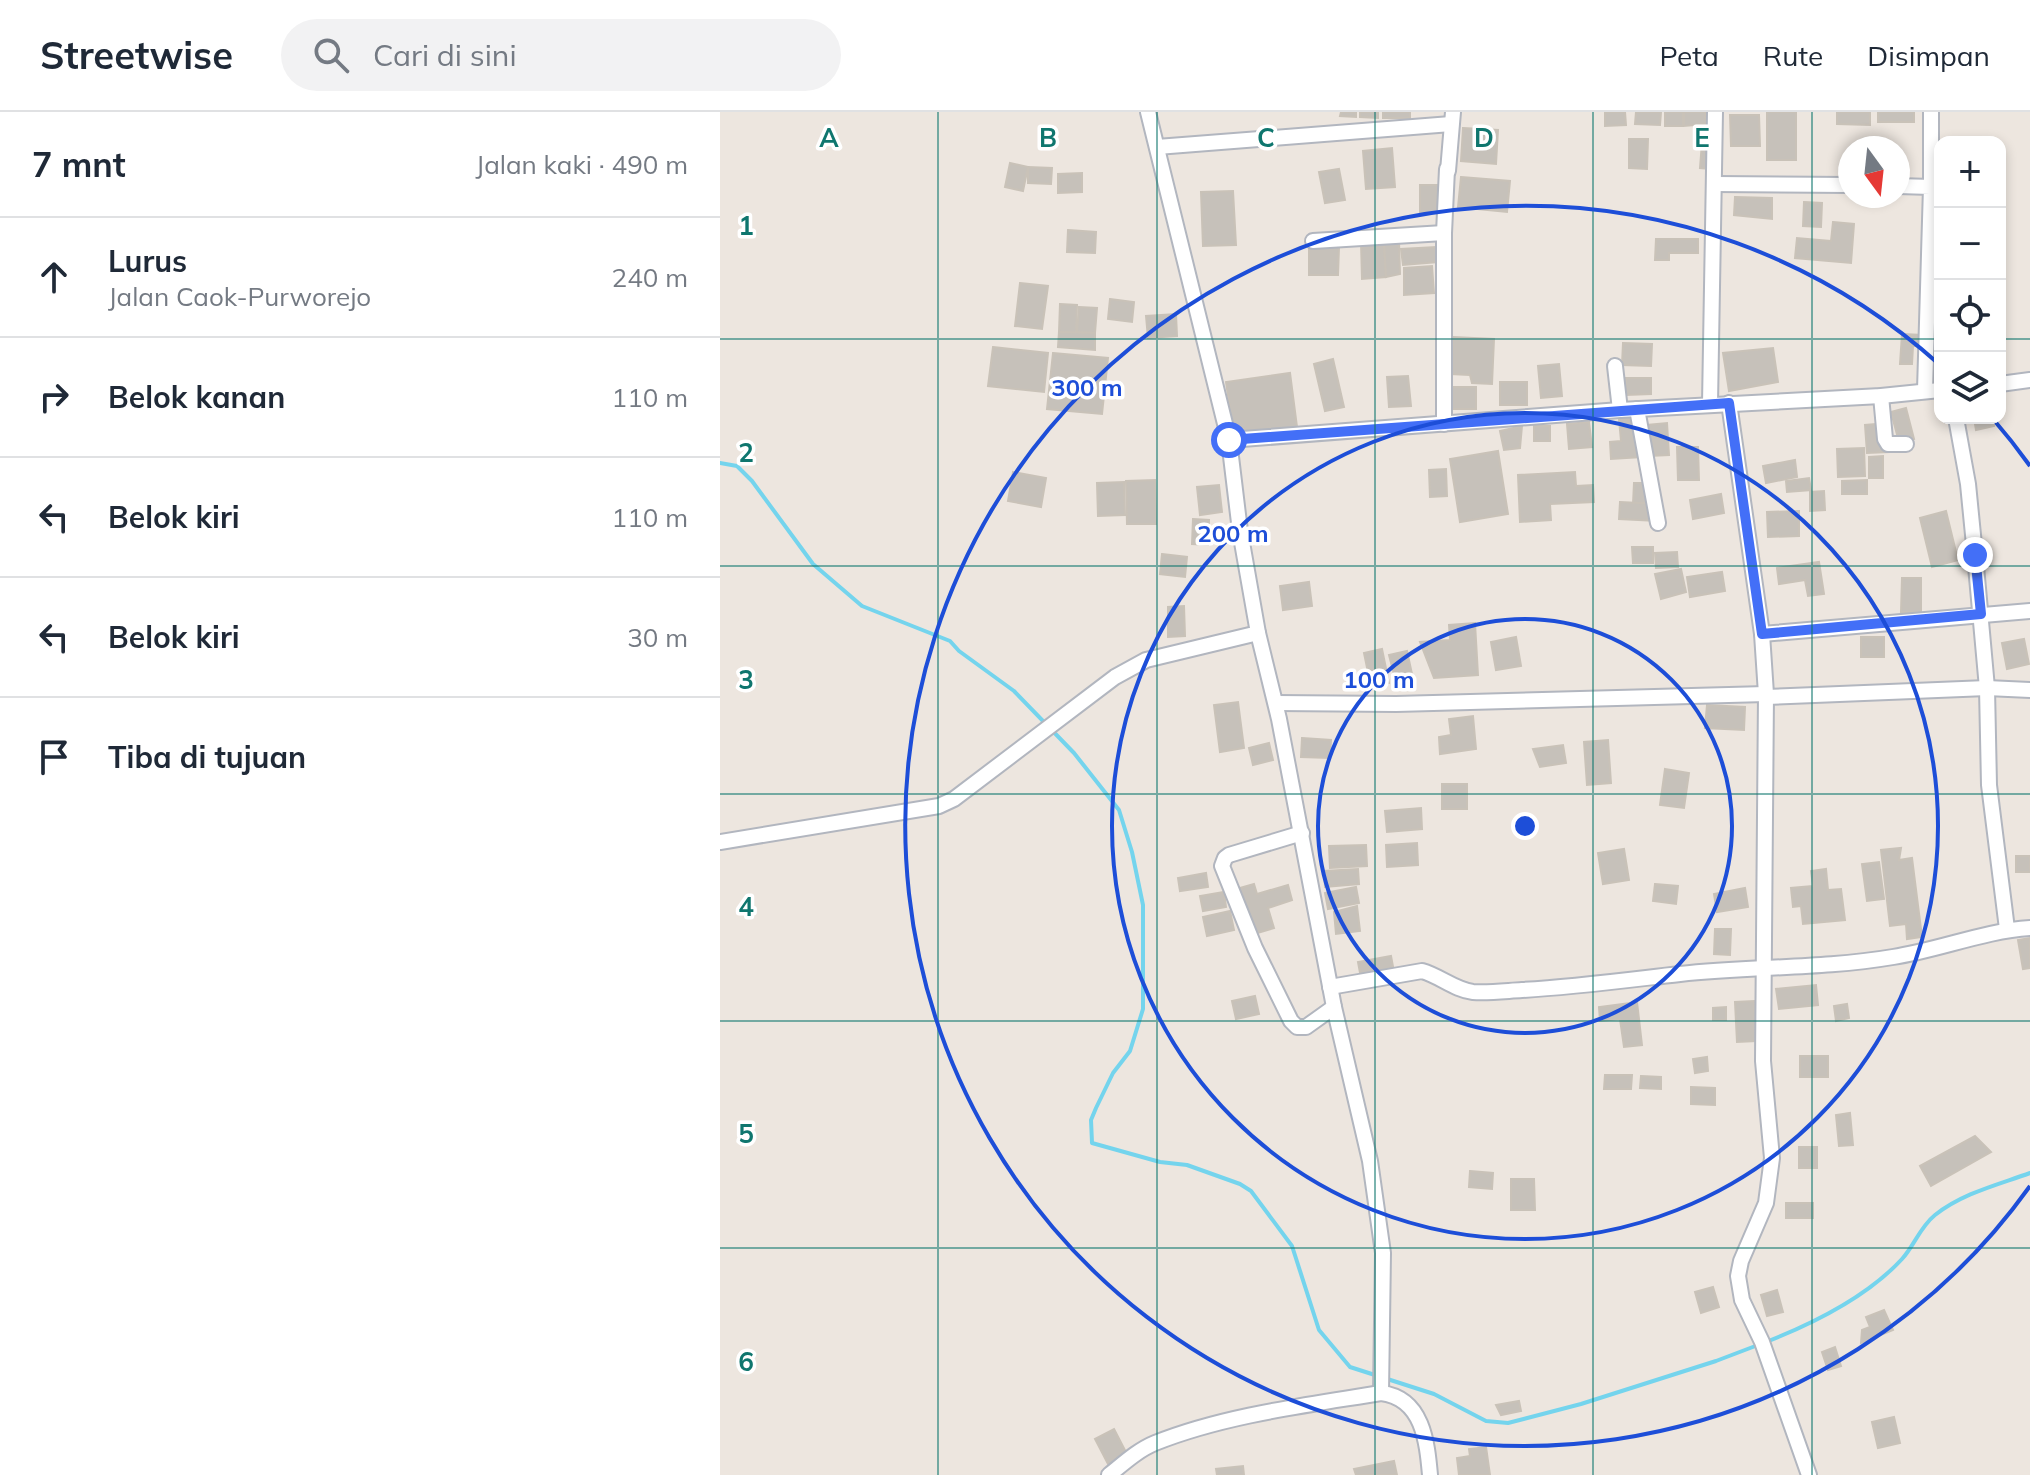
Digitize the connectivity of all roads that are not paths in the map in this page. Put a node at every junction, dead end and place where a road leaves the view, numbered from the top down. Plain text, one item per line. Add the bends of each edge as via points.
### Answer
1 (1148, 112) edge
2 (1715, 112) edge
3 (1931, 112) edge
4 (1452, 118) edge
5 (1157, 147) junction
6 (1715, 184) junction
7 (1838, 185) edge
8 (1910, 186) edge
9 (1931, 187) junction
10 (1444, 233) junction
11 (1313, 241) dead end
12 (1615, 366) dead end
13 (2030, 380) edge
14 (2006, 383) edge
15 (1932, 390) edge
16 (1881, 396) junction
17 (1729, 403) junction
18 (1710, 404) junction
19 (1637, 409) junction
20 (1620, 410) junction
21 (1444, 424) junction
22 (1957, 424) edge
23 (1229, 440) junction
24 (1906, 444) dead end
25 (1658, 523) dead end
26 (2030, 611) edge
27 (1981, 614) junction
28 (1258, 633) junction
29 (1762, 634) junction
30 (1987, 688) junction
31 (2030, 690) edge
32 (1766, 696) junction
33 (1276, 703) junction
34 (1302, 833) junction
35 (720, 842) edge
36 (2030, 928) edge
37 (2007, 929) junction
38 (1764, 968) junction
39 (1330, 987) junction
40 (1334, 1007) junction
41 (1381, 1387) junction
42 (1109, 1475) edge
43 (1430, 1475) edge
44 (1809, 1475) edge

1 - 5 street
2 - 6 street
3 - 9 street
4 - 5 street
4 - 10 street
5 - 23 street
6 - 7 street
6 - 18 street
8 - 9 street
9 - 15 street
10 - 11 street
10 - 21 street
12 - 20 street
13 - 14 street
15 - 16 street
16 - 17 street
16 - 24 street via 1888,444
17 - 18 street
17 - 29 street
18 - 19 street
19 - 20 street
19 - 25 street
20 - 21 street
21 - 23 street
22 - 27 street
23 - 28 street
26 - 27 street
27 - 29 street
27 - 30 street
28 - 33 street
28 - 35 street via 1146,660 939,806
29 - 32 street
30 - 31 street
30 - 32 street
30 - 37 street via 1989,785
32 - 33 street
32 - 38 street
33 - 34 street
34 - 39 street
34 - 40 street via 1229,855 1222,866 1291,1021 1306,1027
36 - 37 street
37 - 38 street via 1892,957 1813,968
38 - 39 street via 1483,992 1458,988 1422,971
38 - 44 street via 1763,1061 1771,1166 1766,1203 1738,1276 1742,1300
39 - 40 street
40 - 41 street via 1370,1161 1383,1253
41 - 42 street via 1155,1443
41 - 43 street via 1411,1408 1425,1430

